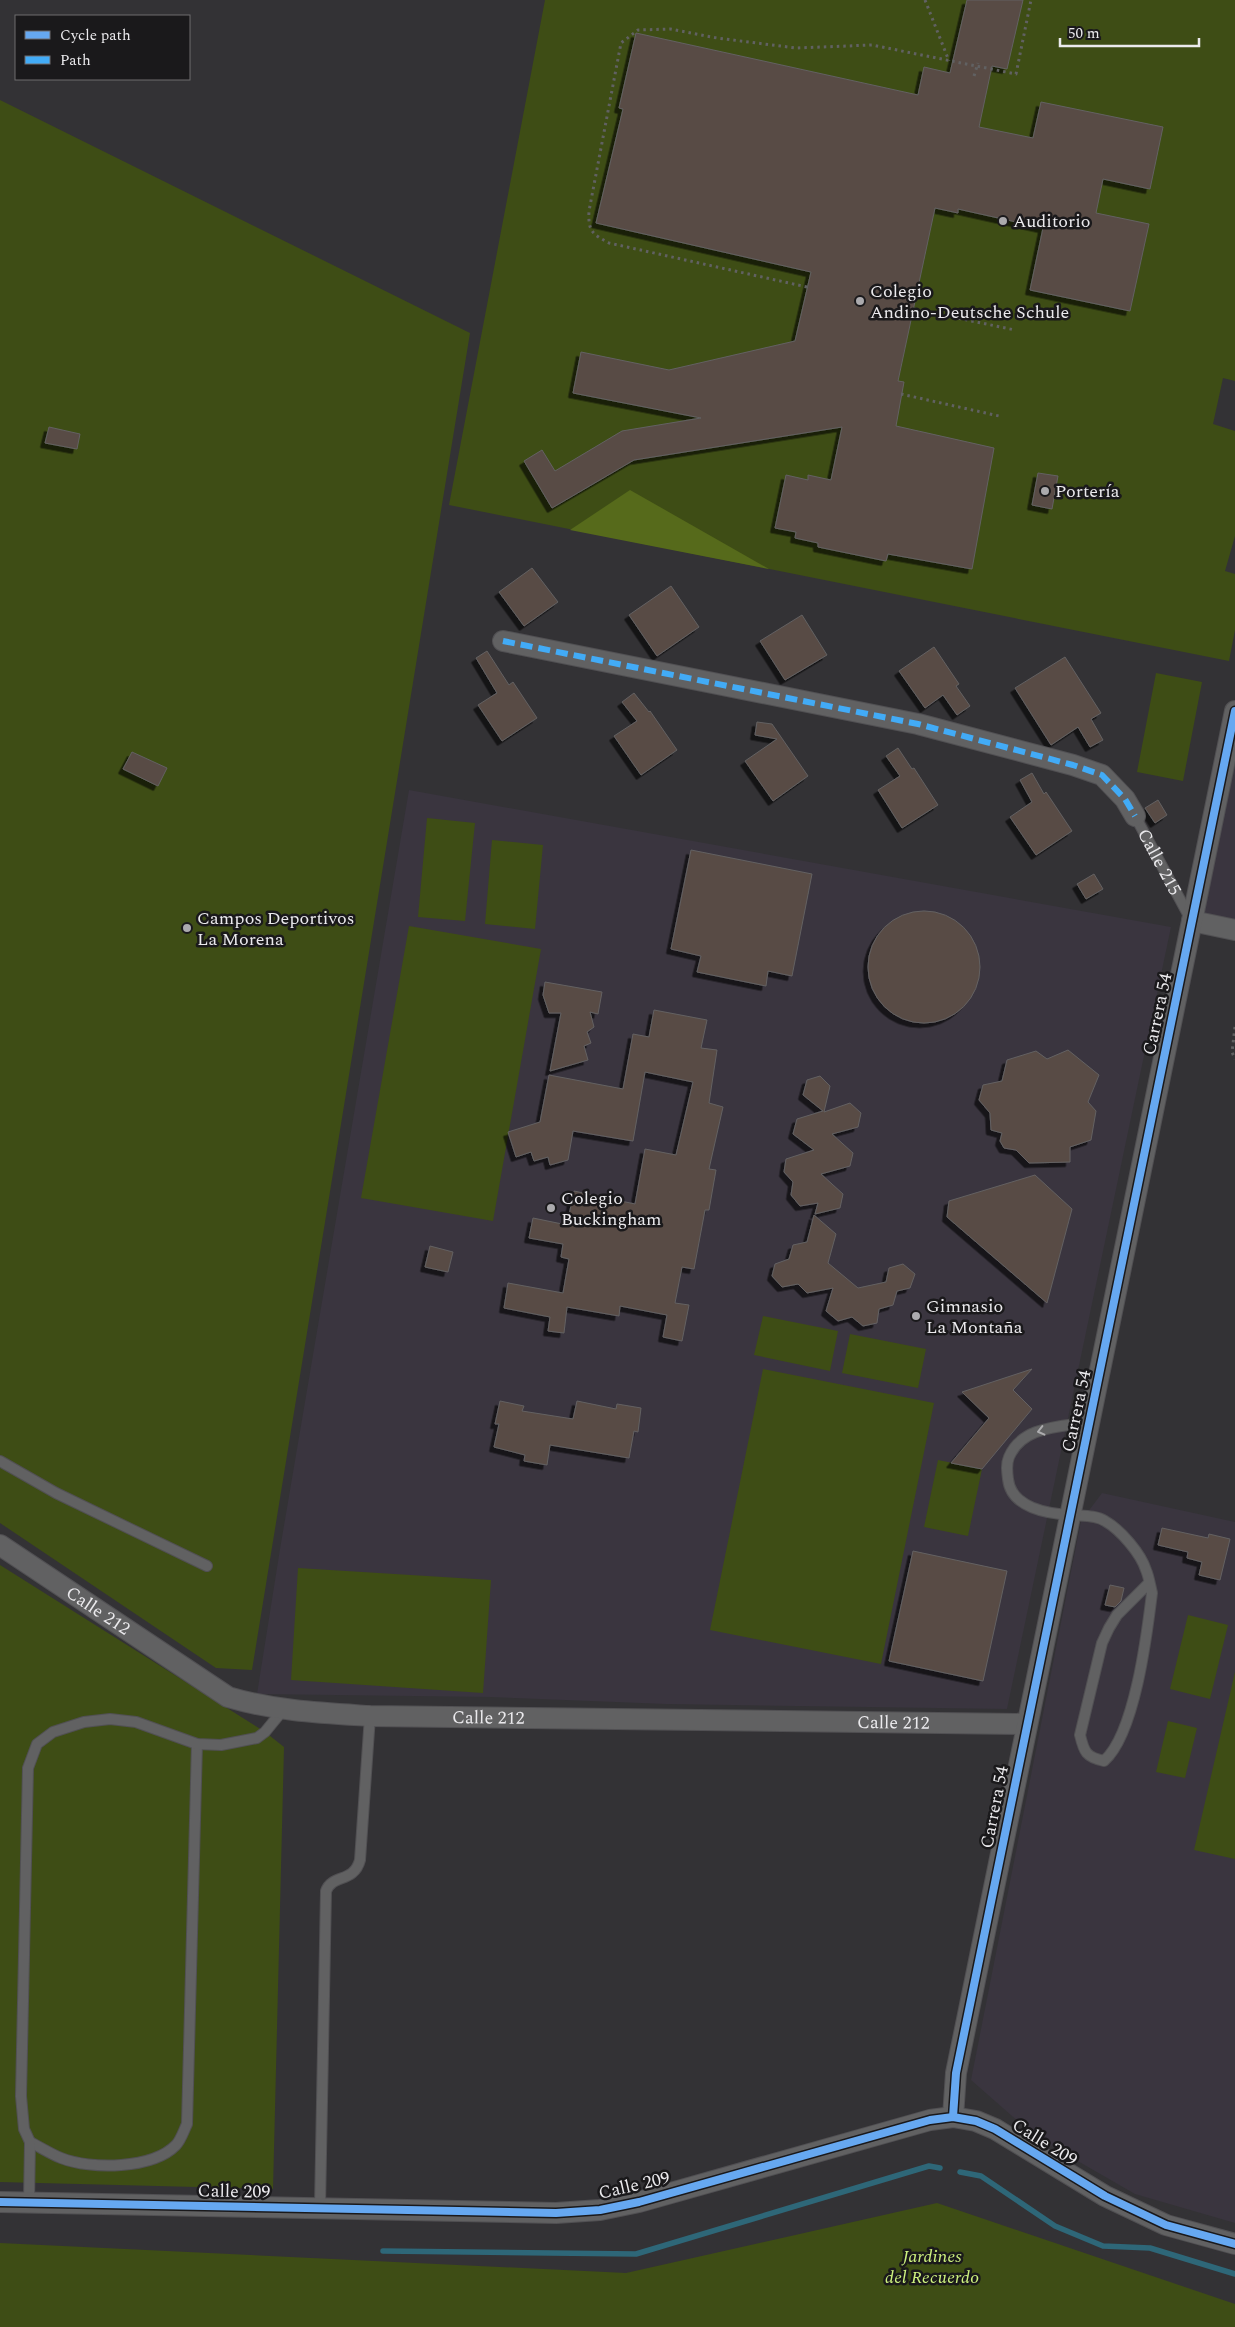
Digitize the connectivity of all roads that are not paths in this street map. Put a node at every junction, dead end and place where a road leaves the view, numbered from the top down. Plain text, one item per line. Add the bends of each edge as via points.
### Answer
1 (503, 641) dead end
2 (1235, 711) edge
3 (1135, 816) joint
4 (1192, 921) junction
5 (1235, 930) edge
6 (1088, 1422) junction
7 (0, 1461) edge
8 (1070, 1515) junction
9 (0, 1544) edge
10 (208, 1566) dead end
11 (1150, 1584) junction
12 (283, 1710) junction
13 (370, 1716) junction
14 (1027, 1724) junction
15 (197, 1744) junction
16 (953, 2117) junction
17 (30, 2142) junction
18 (0, 2202) edge
19 (29, 2202) junction
20 (320, 2208) junction
21 (1235, 2244) edge

1 - 3 street via 918,724 1073,764 1102,775 1125,799
2 - 4 street, Carrera 54
3 - 4 lane, Calle 215
4 - 5 street
4 - 6 street, Carrera 54
6 - 8 street, Carrera 54
6 -> 8 lane via 1031,1433 1020,1440 1006,1463 1009,1488 1017,1498 1027,1506
7 - 10 lane via 56,1493
8 - 11 lane via 1104,1520 1116,1529 1136,1552
8 - 14 street, Carrera 54
9 - 12 street, Calle 212 via 228,1697
11 - 11 lane via 1151,1602 1139,1680 1119,1741 1104,1761 1091,1758 1080,1735 1102,1643 1116,1615
12 - 13 street, Calle 212
12 - 15 lane via 257,1738 221,1745
13 - 14 street, Calle 212
13 - 20 lane via 358,1869 351,1876 332,1883 326,1891
14 - 16 street, Carrera 54 via 956,2073
15 - 17 lane via 186,2124 177,2144 161,2157 129,2165 62,2159
15 - 17 lane via 136,1722 110,1719 84,1722 54,1732 36,1744 28,1768 21,2096 24,2128
16 - 20 street, Calle 209 via 869,2135 639,2202 600,2210 556,2213
16 - 21 street, Calle 209 via 994,2128 1104,2196 1166,2225
17 - 19 lane
18 - 19 street, Calle 209
19 - 20 street, Calle 209

